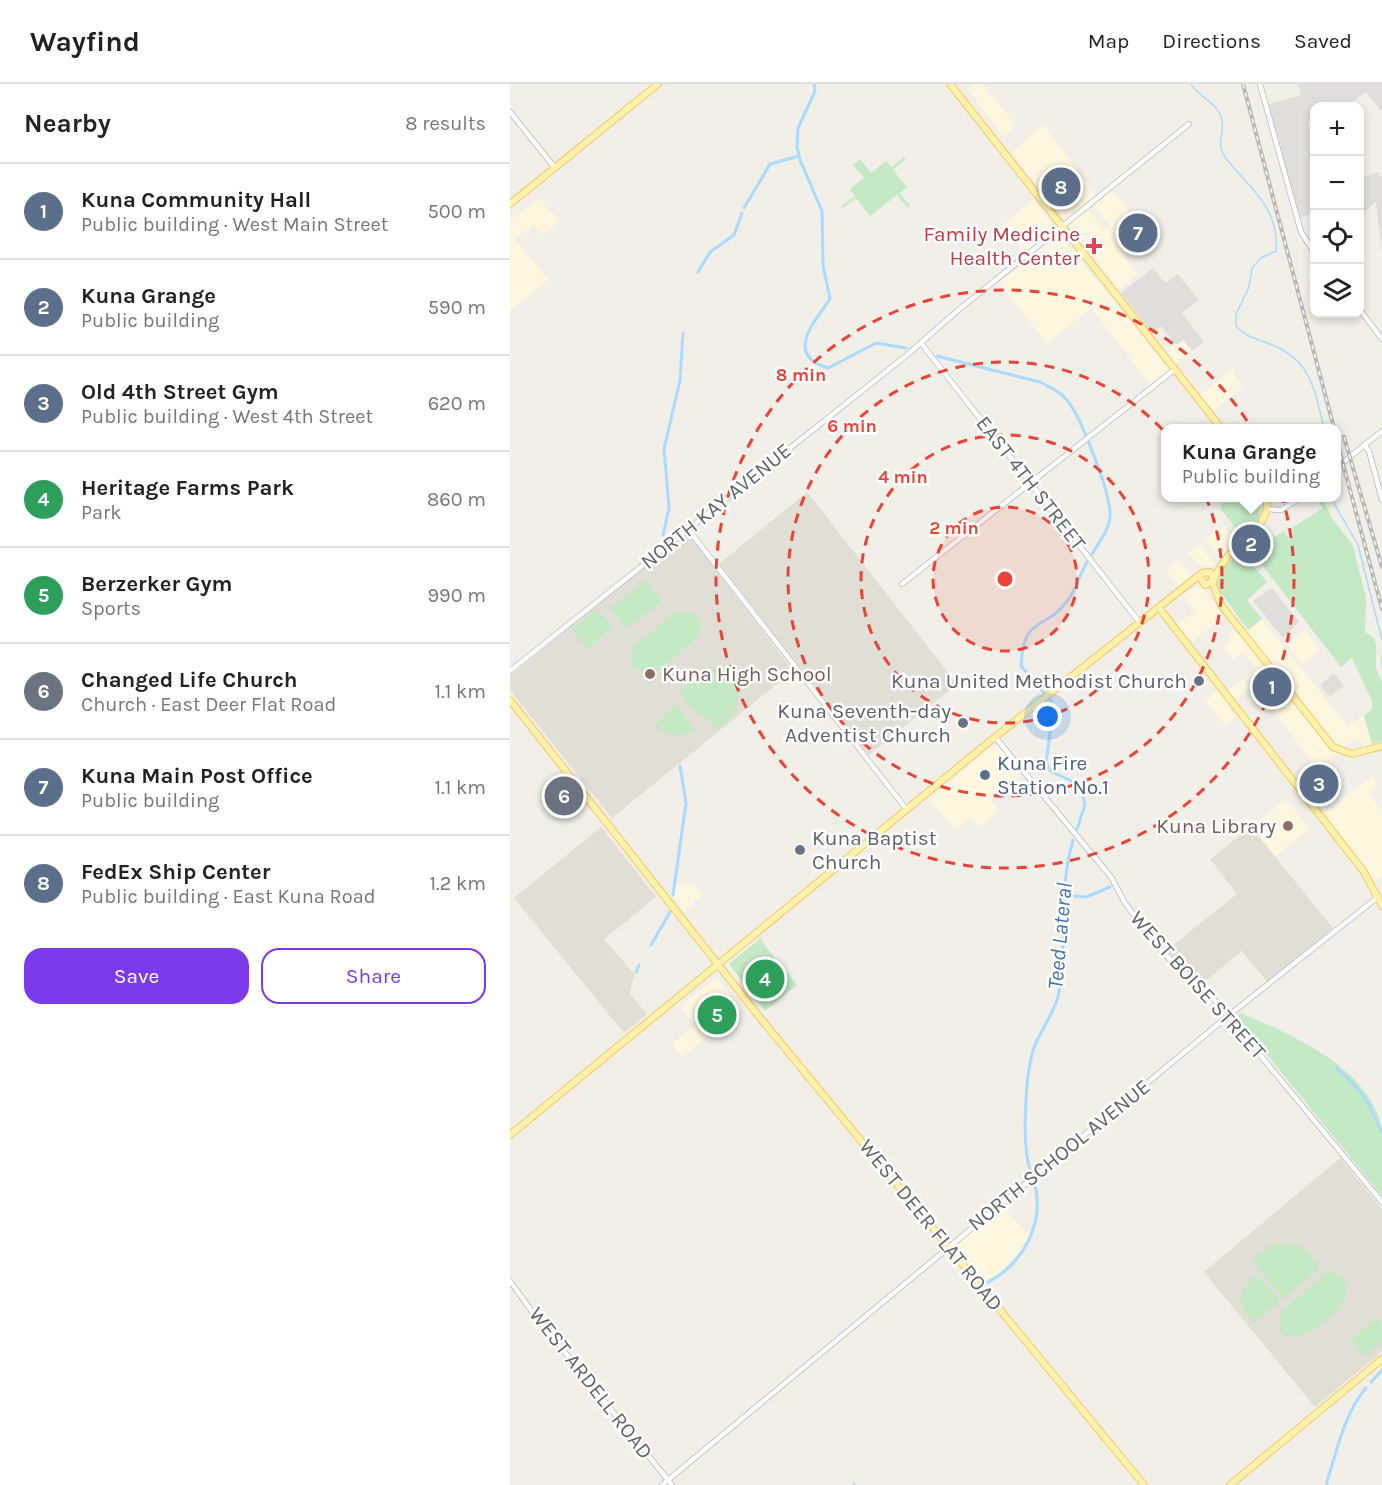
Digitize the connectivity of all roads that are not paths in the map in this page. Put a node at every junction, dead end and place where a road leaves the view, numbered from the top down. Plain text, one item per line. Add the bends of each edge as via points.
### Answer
1 (658, 84) edge
2 (950, 84) edge
3 (1260, 84) edge
4 (510, 112) edge
5 (1189, 124) dead end
6 (555, 168) junction
7 (510, 204) edge
8 (1062, 226) junction
9 (1310, 246) edge
10 (1364, 316) edge
11 (1382, 339) edge
12 (921, 343) junction
13 (1174, 369) junction
14 (1217, 424) edge
15 (1382, 430) edge
16 (1364, 446) junction
17 (1341, 464) edge
18 (1030, 483) junction
19 (1382, 500) edge
20 (1267, 502) edge
21 (1294, 502) edge
22 (1267, 509) junction
23 (688, 529) junction
24 (1222, 563) junction
25 (1209, 572) junction
26 (1200, 577) junction
27 (1213, 580) junction
28 (902, 585) dead end
29 (1204, 585) junction
30 (1183, 590) junction
31 (1218, 599) junction
32 (1159, 608) junction
33 (1140, 623) junction
34 (510, 672) edge
35 (510, 700) edge
36 (995, 737) junction
37 (1382, 746) edge
38 (907, 810) junction
39 (1378, 897) junction
40 (1382, 906) edge
41 (718, 965) junction
42 (1228, 1016) junction
43 (510, 1136) edge
44 (1382, 1202) edge
45 (950, 1246) junction
46 (510, 1281) edge
47 (1382, 1359) edge
48 (668, 1480) junction
49 (662, 1485) edge
50 (672, 1485) edge
51 (1144, 1485) edge
52 (1230, 1485) edge

1 - 6 main road
2 - 8 main road
3 - 9 street via 1301,232
4 - 6 street
5 - 8 street, NORTH KAY AVENUE
6 - 7 main road
8 - 12 street, NORTH KAY AVENUE
8 - 13 main road
10 - 11 street
12 - 18 street, EAST 4TH STREET
12 - 23 street, NORTH KAY AVENUE
13 - 14 main road
13 - 18 street
15 - 16 street
16 - 17 street
16 - 19 street via 1369,451
18 - 28 street
18 - 33 street, EAST 4TH STREET
20 - 22 main road
21 - 22 street via 1281,510
22 - 24 main road via 1260,526
23 - 34 street, NORTH KAY AVENUE
23 - 38 street
24 - 25 main road
24 - 27 main road
25 - 26 main road
25 - 27 main road
26 - 29 main road
26 - 30 main road
27 - 29 main road
27 - 31 main road
29 - 30 main road
29 - 31 main road
30 - 32 main road
31 - 37 main road via 1337,751 1359,754
32 - 33 main road
32 - 39 main road via 1364,872
33 - 36 main road
35 - 41 main road, WEST DEER FLAT ROAD
36 - 38 main road
36 - 42 street, WEST BOISE STREET via 1111,878 1161,951 1203,987
38 - 41 main road
39 - 40 main road
39 - 42 street, NORTH SCHOOL AVENUE
41 - 43 main road
41 - 45 main road, WEST DEER FLAT ROAD
42 - 44 street, WEST BOISE STREET
42 - 45 street, NORTH SCHOOL AVENUE
45 - 48 street, NORTH SCHOOL AVENUE
45 - 51 main road, WEST DEER FLAT ROAD
46 - 48 street, WEST ARDELL ROAD
47 - 52 main road
48 - 49 street, NORTH SCHOOL AVENUE
48 - 50 street, WEST ARDELL ROAD

